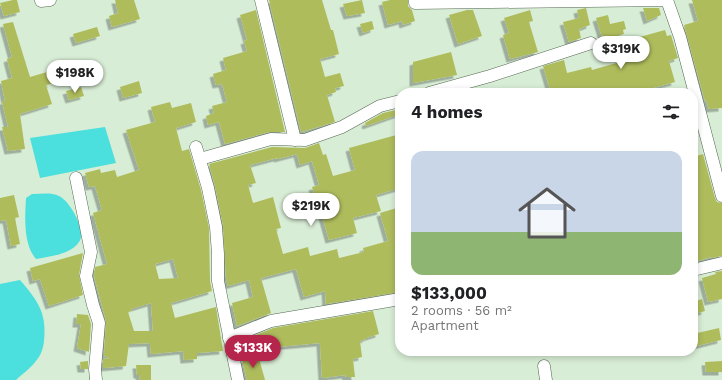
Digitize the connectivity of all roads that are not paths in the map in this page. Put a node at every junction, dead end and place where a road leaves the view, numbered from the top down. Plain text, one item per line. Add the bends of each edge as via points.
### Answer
1 (41, 0) edge
2 (50, 0) edge
3 (261, 0) edge
4 (415, 0) edge
5 (667, 0) edge
6 (571, 1) edge
7 (591, 44) dead end
8 (447, 88) edge
9 (693, 88) edge
10 (395, 102) edge
11 (698, 105) edge
12 (294, 140) junction
13 (196, 147) dead end
14 (200, 159) junction
15 (76, 178) dead end
16 (722, 196) edge
17 (722, 263) edge
18 (698, 269) edge
19 (395, 300) edge
20 (229, 338) junction
21 (544, 366) dead end
22 (96, 380) edge
23 (238, 380) edge
24 (546, 380) edge

1 - 2 street
3 - 12 street
4 - 6 street via 415,3
5 - 6 street
5 - 9 street
7 - 8 street
10 - 12 street via 380,106 342,126 305,140
11 - 16 street
12 - 14 street via 271,139
13 - 14 street
14 - 20 street via 216,227 218,281
15 - 22 street via 91,252 86,276 99,323
17 - 18 street
19 - 20 street via 271,321
20 - 23 street
21 - 24 street

